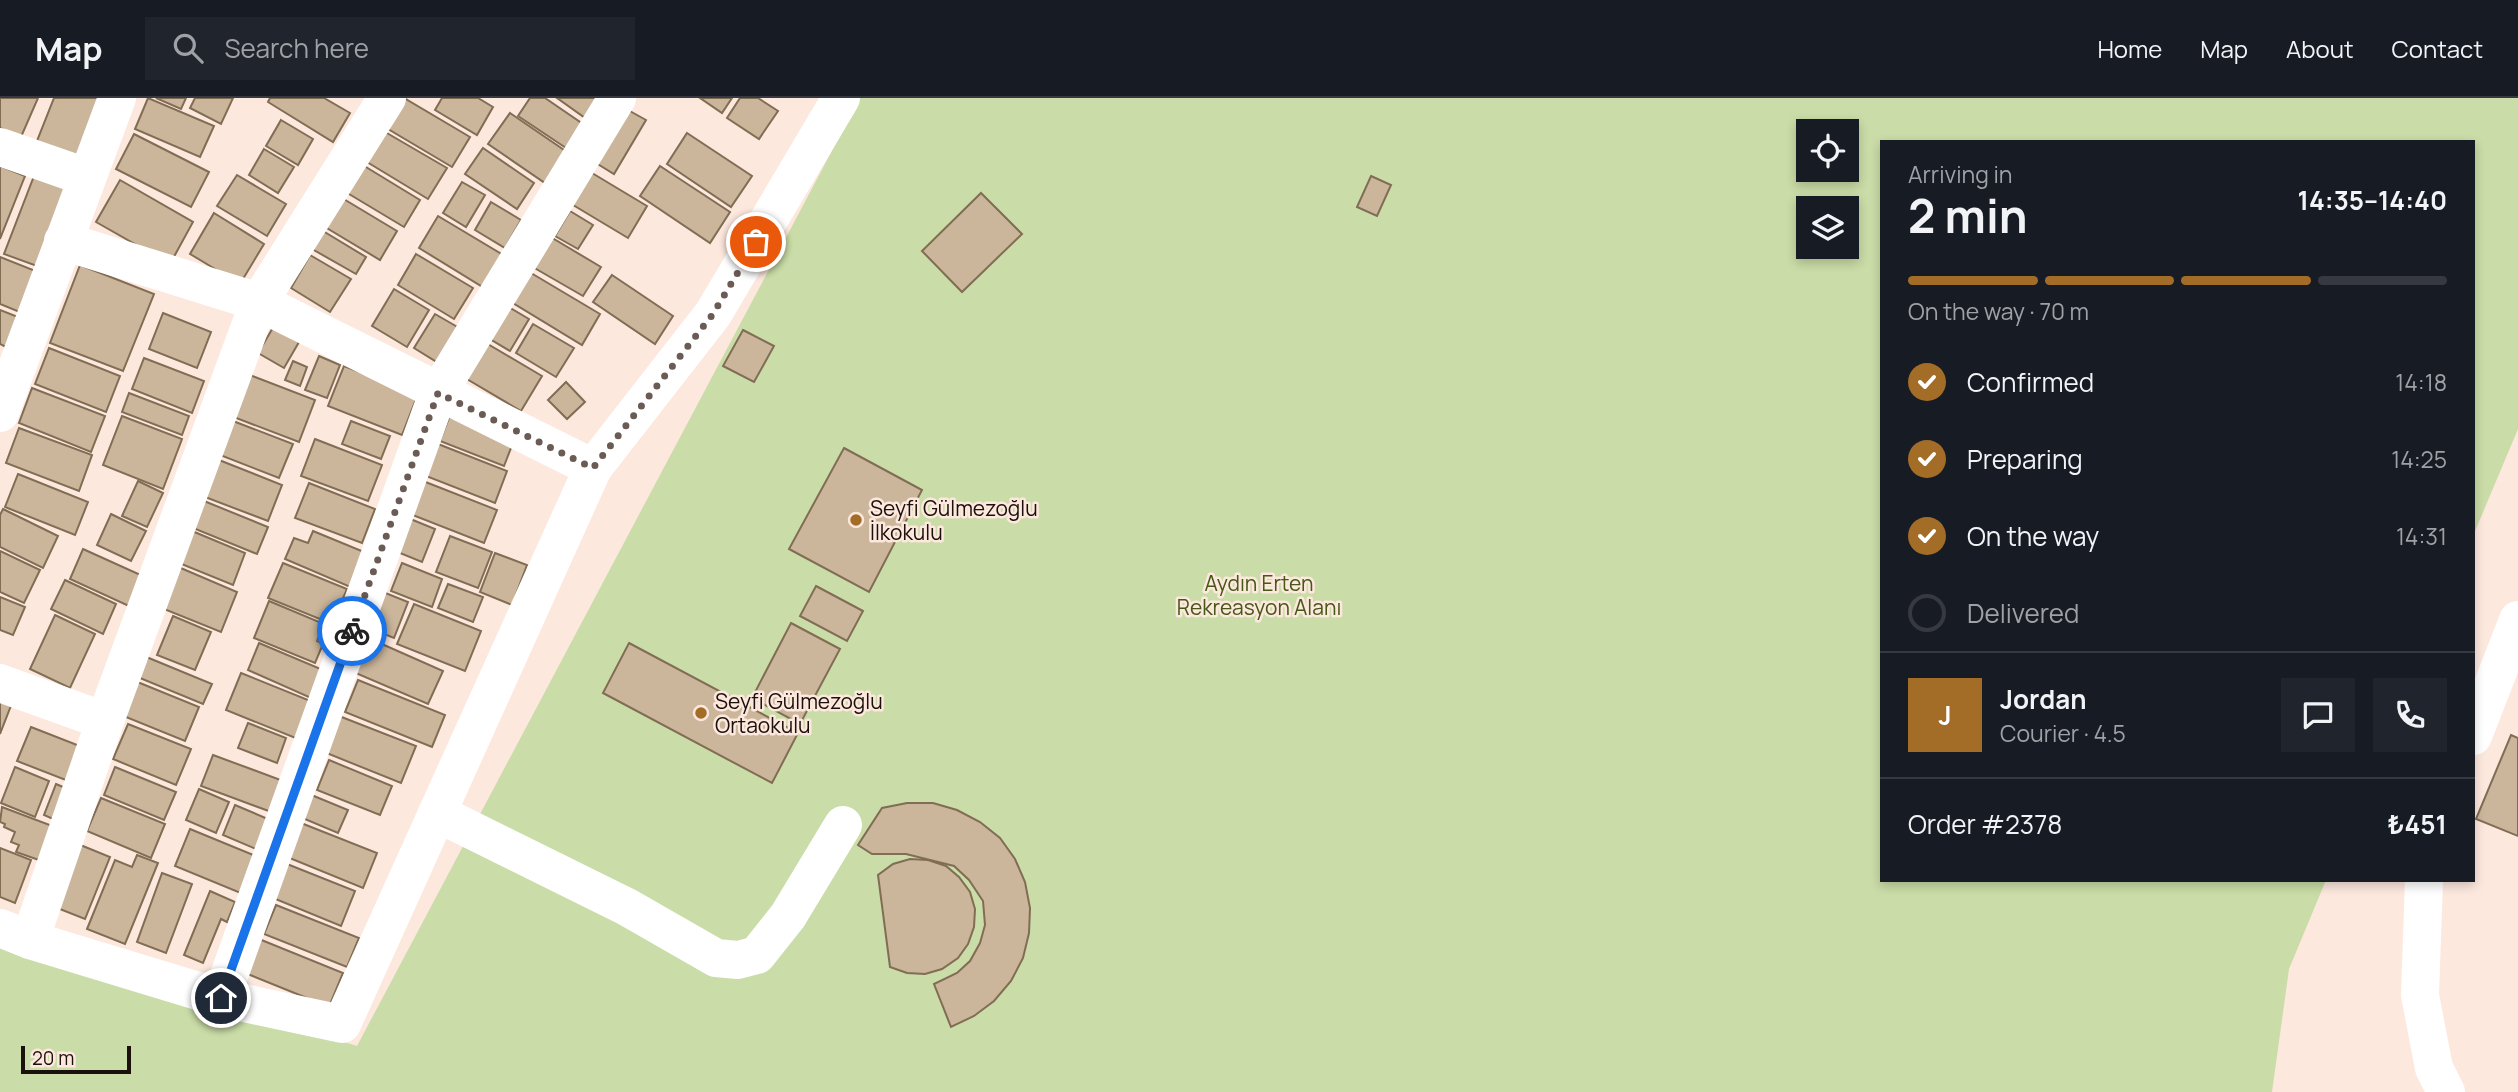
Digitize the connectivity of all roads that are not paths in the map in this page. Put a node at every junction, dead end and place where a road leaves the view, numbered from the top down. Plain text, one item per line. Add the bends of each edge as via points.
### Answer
1 (117, 98) edge
2 (387, 98) edge
3 (617, 98) edge
4 (841, 98) edge
5 (0, 148) edge
6 (86, 177) junction
7 (63, 241) junction
8 (259, 302) junction
9 (438, 393) junction
10 (0, 413) edge
11 (593, 468) junction
12 (2518, 620) edge
13 (0, 683) edge
14 (105, 721) junction
15 (2475, 731) edge
16 (437, 813) junction
17 (843, 825) dead end
18 (2424, 882) edge
19 (15, 934) edge
20 (221, 998) junction
21 (2446, 1092) edge

1 - 6 street
2 - 8 street
3 - 9 street
4 - 11 street via 713,314
5 - 6 street
6 - 7 street
7 - 8 street
7 - 10 street
8 - 9 street
8 - 14 street
9 - 11 street
9 - 20 street
11 - 16 street
12 - 15 street
13 - 14 street
14 - 19 street
16 - 17 street via 627,906 716,958 738,960 757,955 788,916
16 - 20 street via 342,1024
18 - 21 street via 2420,995 2434,1068
19 - 20 street

